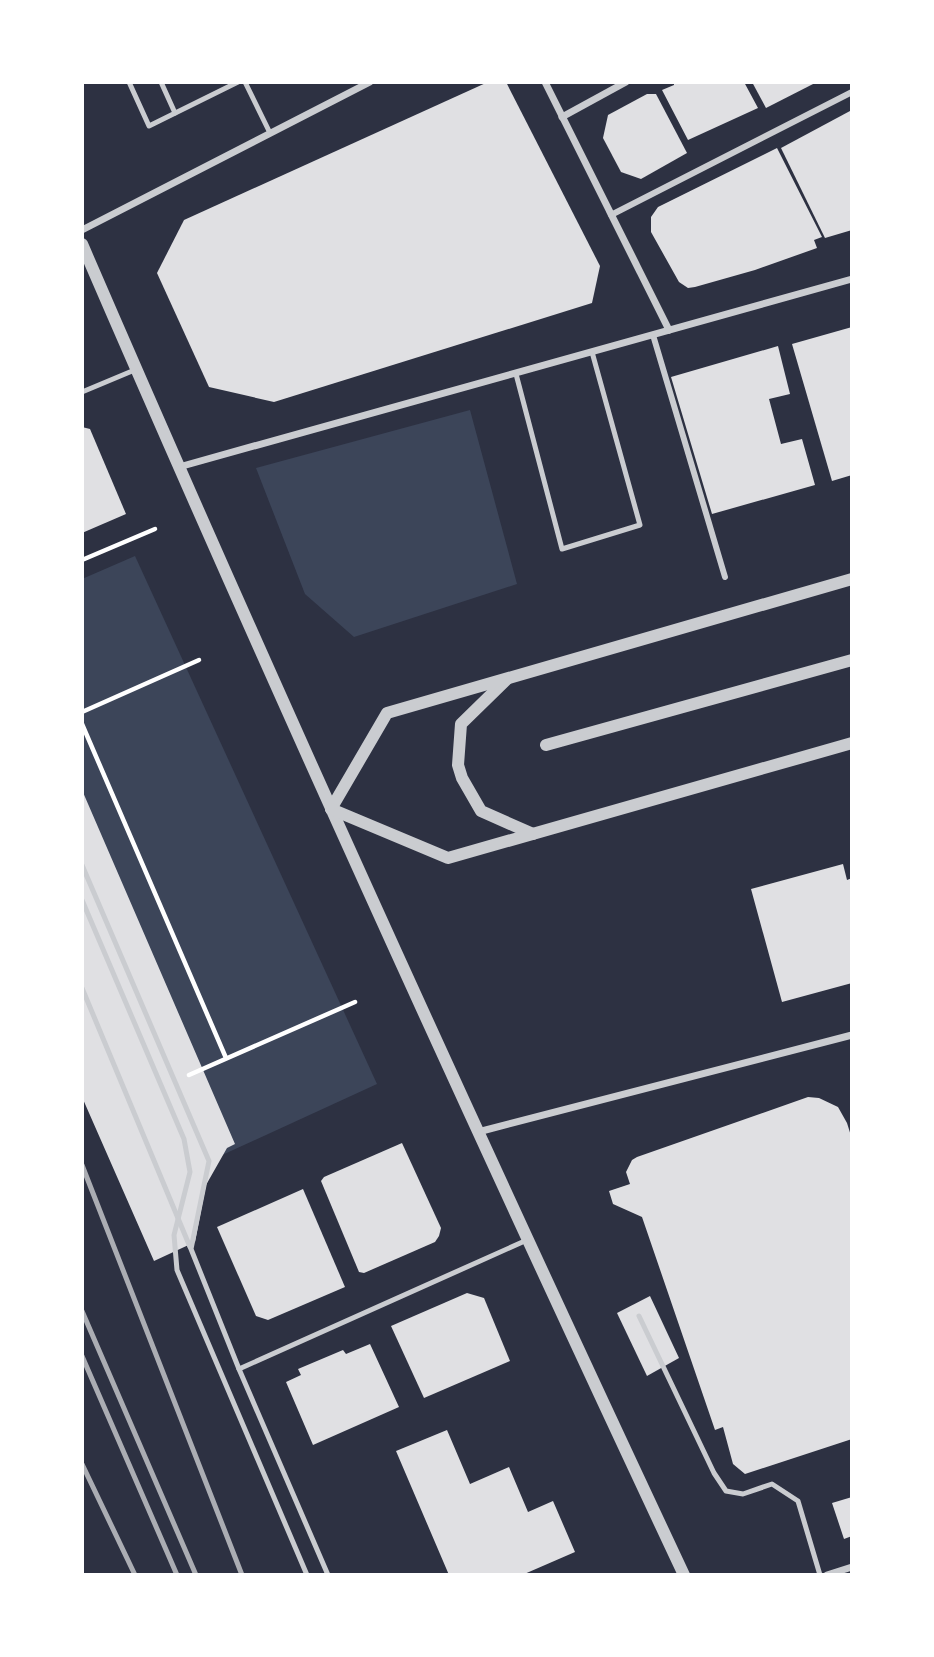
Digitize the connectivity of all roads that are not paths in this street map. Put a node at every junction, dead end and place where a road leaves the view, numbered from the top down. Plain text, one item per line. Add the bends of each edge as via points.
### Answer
1 (129, 82) edge
2 (161, 82) edge
3 (238, 82) edge
4 (245, 82) edge
5 (370, 82) edge
6 (545, 82) edge
7 (626, 82) edge
8 (852, 92) edge
9 (175, 113) junction
10 (562, 117) junction
11 (270, 134) junction
12 (611, 215) junction
13 (82, 230) edge
14 (82, 244) edge
15 (852, 279) edge
16 (668, 330) junction
17 (653, 335) junction
18 (592, 352) junction
19 (136, 369) junction
20 (516, 374) junction
21 (82, 392) edge
22 (179, 467) junction
23 (725, 577) dead end
24 (852, 579) edge
25 (852, 660) edge
26 (509, 678) junction
27 (852, 743) edge
28 (547, 745) dead end
29 (331, 810) junction
30 (533, 834) junction
31 (82, 865) edge
32 (82, 900) edge
33 (82, 988) edge
34 (852, 1035) edge
35 (477, 1132) junction
36 (528, 1240) junction
37 (191, 1249) junction
38 (639, 1316) dead end
39 (239, 1369) junction
40 (852, 1567) edge
41 (307, 1575) edge
42 (328, 1575) edge
43 (684, 1575) edge
44 (820, 1575) edge
45 (827, 1575) edge

1 - 9 lane via 149,126
2 - 9 lane
3 - 9 lane
4 - 11 lane
5 - 11 street
6 - 10 street
7 - 10 street
8 - 12 street
10 - 12 street
11 - 13 street
12 - 16 street
14 - 19 street
15 - 16 street
16 - 17 street
17 - 18 street
17 - 23 street
18 - 20 street
18 - 20 lane via 640,525 562,549
19 - 21 lane
19 - 22 street
20 - 22 street
22 - 29 street
24 - 26 street
25 - 28 street
26 - 29 street via 387,713
26 - 30 street via 461,724 458,765 481,811
27 - 30 street
29 - 30 street via 448,858
29 - 35 street
31 - 37 lane via 209,1161
32 - 41 lane via 184,1139 190,1171 174,1235 177,1270
33 - 37 lane
34 - 35 street
35 - 36 street
36 - 39 lane
36 - 43 street
37 - 39 lane
38 - 44 lane via 726,1491 743,1494 772,1484 798,1501
39 - 42 lane
40 - 45 street

